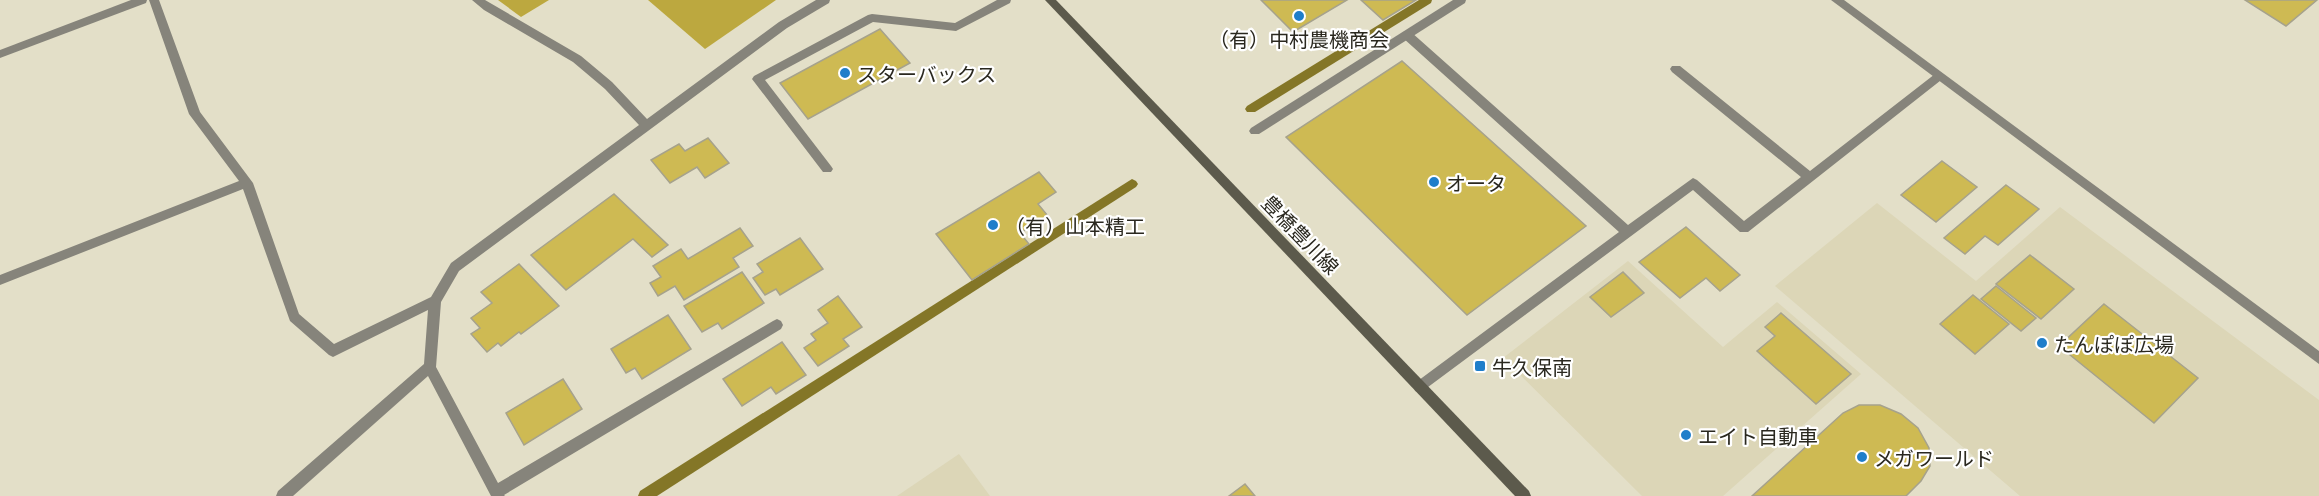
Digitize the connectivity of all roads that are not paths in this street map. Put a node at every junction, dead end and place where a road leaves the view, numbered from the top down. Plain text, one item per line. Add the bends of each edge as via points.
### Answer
1 (142, 0) edge
2 (153, 0) edge
3 (477, 0) edge
4 (825, 0) edge
5 (1006, 0) edge
6 (1050, 0) edge
7 (1461, 0) edge
8 (1836, 0) edge
9 (1407, 34) junction
10 (0, 54) edge
11 (1676, 69) dead end
12 (1939, 76) junction
13 (646, 126) junction
14 (1255, 132) dead end
15 (827, 169) dead end
16 (1809, 177) junction
17 (247, 183) junction
18 (1627, 232) junction
19 (0, 280) edge
20 (435, 301) junction
21 (777, 325) dead end
22 (2319, 358) edge
23 (430, 367) junction
24 (1420, 387) junction
25 (497, 494) edge
26 (283, 496) edge
27 (1524, 496) edge

1 - 10 street
2 - 17 street via 195,114
3 - 13 street via 565,51 611,87
4 - 13 street via 783,25
5 - 15 street via 956,27 872,18 758,79
6 - 24 main road, 豊橋豊川線
7 - 9 street
8 - 12 street
9 - 14 street
9 - 18 street
11 - 16 street
12 - 16 street
12 - 22 street
13 - 20 street via 455,267
16 - 18 street via 1744,228 1693,183
17 - 19 street
17 - 20 street via 294,317 333,351
18 - 24 street
20 - 23 street
21 - 25 street
23 - 25 street
23 - 26 street
24 - 27 main road, 豊橋豊川線

